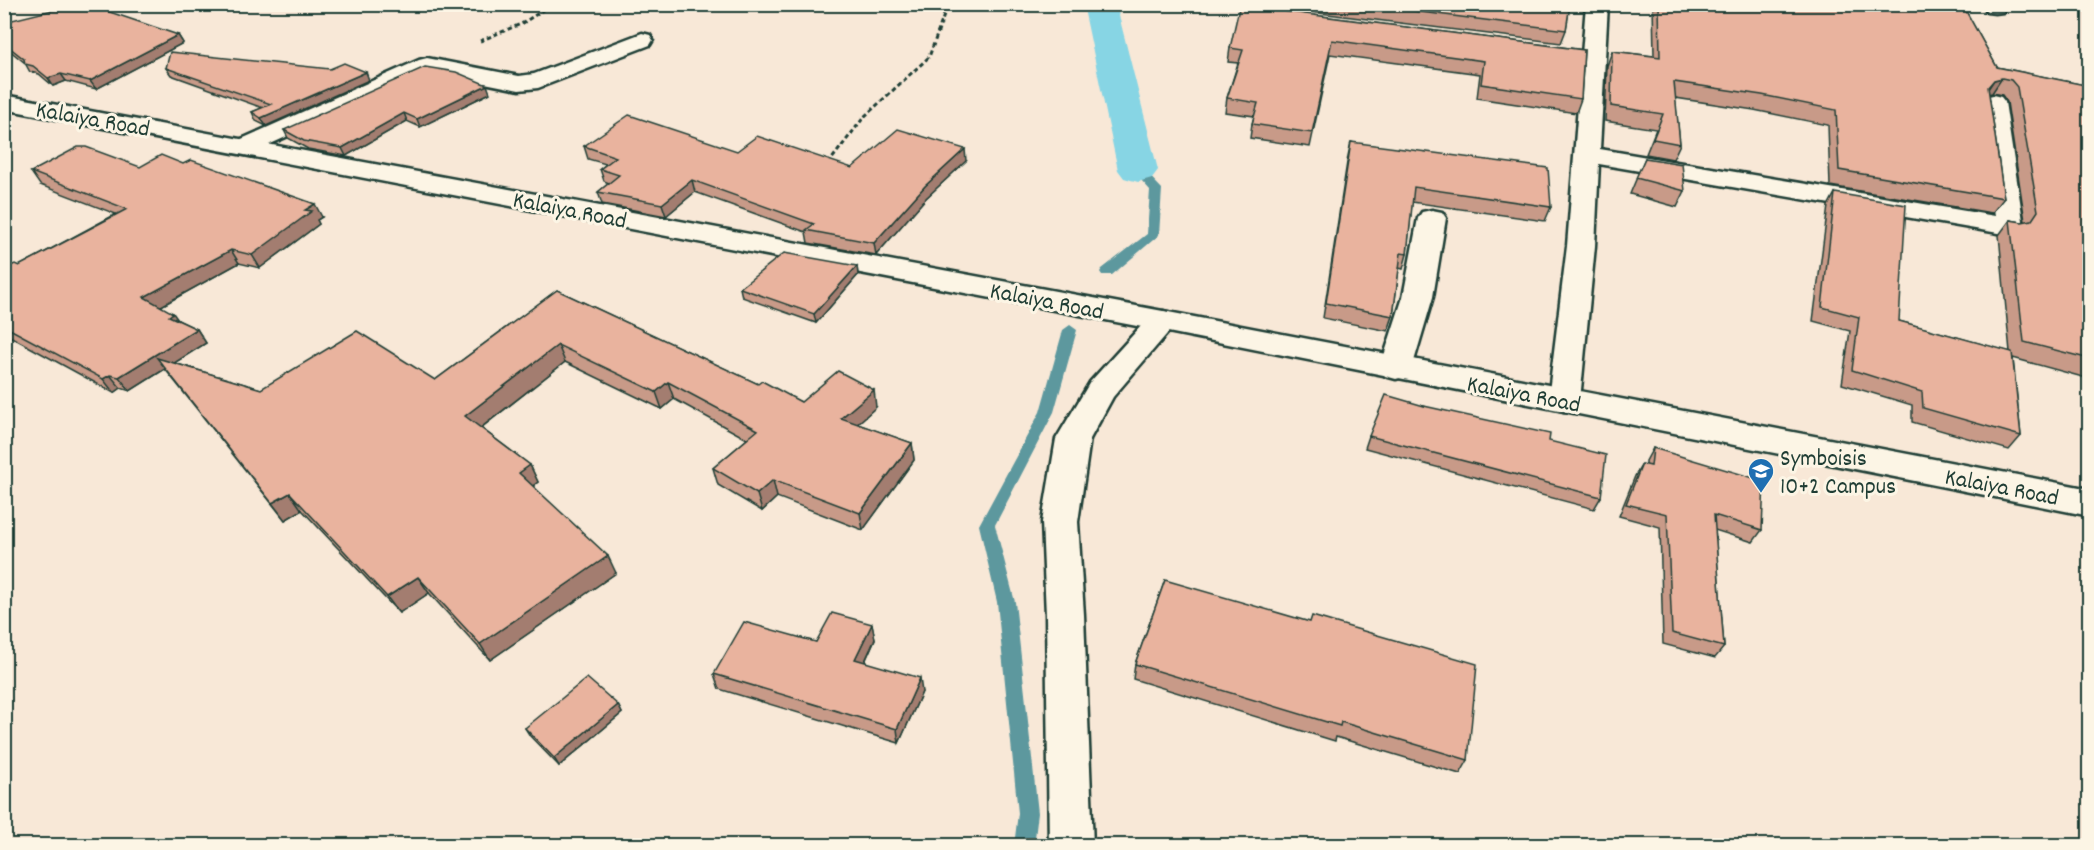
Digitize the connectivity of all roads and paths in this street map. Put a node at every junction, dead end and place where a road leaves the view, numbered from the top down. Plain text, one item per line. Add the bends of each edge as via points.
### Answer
1 (552, 4) edge
2 (948, 4) edge
3 (1598, 4) edge
4 (549, 8) junction
5 (679, 9) dead end
6 (642, 40) dead end
7 (427, 65) junction
8 (4, 102) edge
9 (1993, 102) edge
10 (246, 146) junction
11 (1587, 154) junction
12 (828, 164) edge
13 (1432, 218) dead end
14 (1163, 321) junction
15 (1396, 368) junction
16 (1564, 400) junction
17 (2090, 503) edge
18 (1071, 846) edge

1 - 4 path
2 - 12 path via 928,57 864,117
3 - 11 street via 1582,54
4 - 5 path via 654,5
4 - 7 path
6 - 7 street via 538,81 519,83
7 - 10 street
8 - 10 street, Kalaiya Road
9 - 11 street via 2010,227
10 - 14 street, Kalaiya Road
11 - 16 street
13 - 15 street via 1418,297
14 - 15 street, Kalaiya Road
14 - 18 street via 1101,390 1073,439 1060,522
15 - 16 street, Kalaiya Road
16 - 17 street, Kalaiya Road

